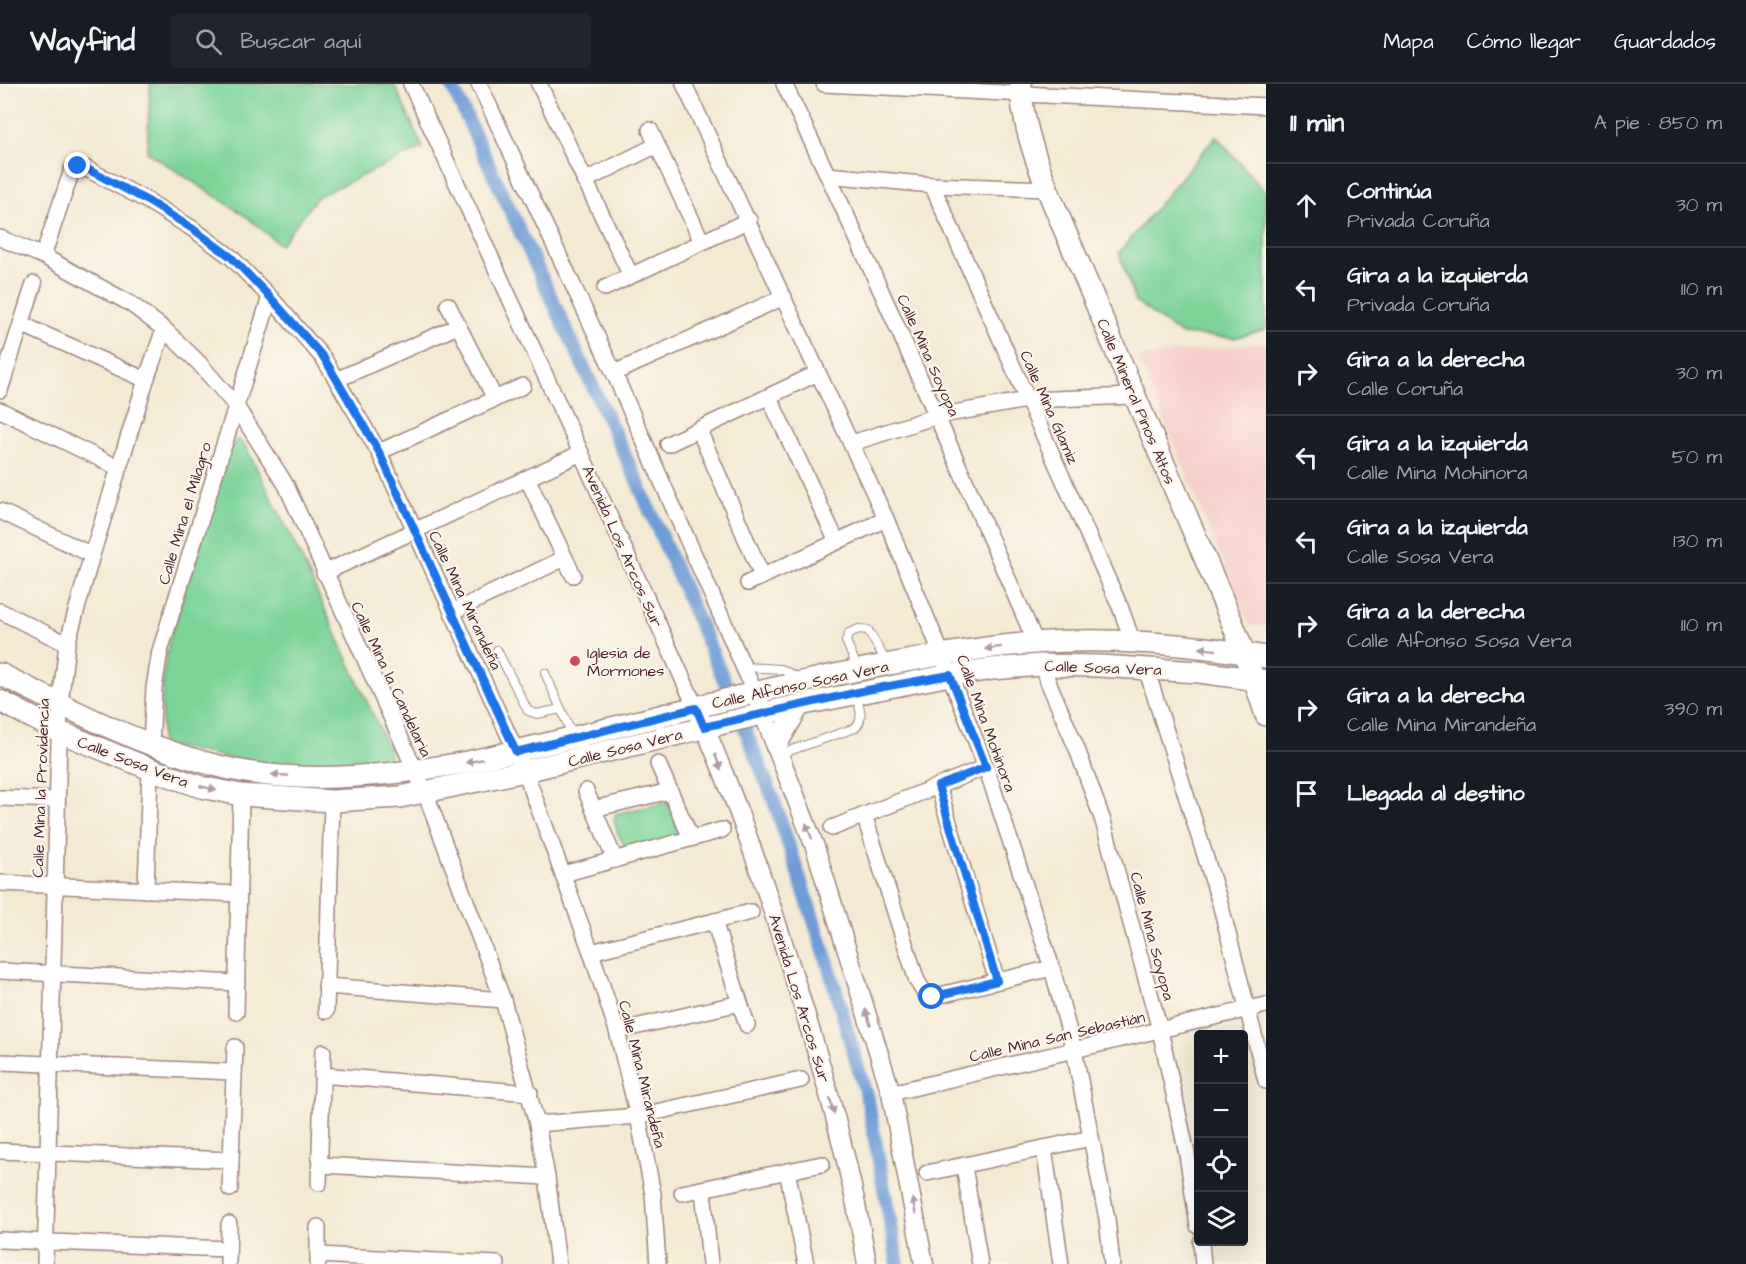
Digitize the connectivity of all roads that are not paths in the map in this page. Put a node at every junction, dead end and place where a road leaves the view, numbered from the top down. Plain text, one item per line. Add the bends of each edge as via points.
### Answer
1 (411, 84) edge
2 (479, 84) edge
3 (539, 84) edge
4 (684, 84) edge
5 (784, 84) edge
6 (824, 84) edge
7 (1021, 89) edge
8 (1266, 106) edge
9 (650, 130) dead end
10 (657, 145) junction
11 (828, 175) junction
12 (584, 181) junction
13 (932, 185) junction
14 (1048, 189) junction
15 (749, 220) junction
16 (0, 238) edge
17 (702, 242) junction
18 (43, 256) junction
19 (630, 274) junction
20 (34, 284) dead end
21 (605, 288) dead end
22 (270, 297) junction
23 (784, 297) junction
24 (448, 305) dead end
25 (21, 324) junction
26 (458, 326) junction
27 (164, 328) junction
28 (614, 373) junction
29 (818, 374) junction
30 (338, 379) junction
31 (146, 380) junction
32 (523, 386) dead end
33 (0, 390) edge
34 (1134, 396) junction
35 (769, 397) junction
36 (495, 399) junction
37 (1027, 400) junction
38 (236, 406) junction
39 (0, 410) edge
40 (937, 416) junction
41 (699, 430) junction
42 (852, 443) junction
43 (668, 444) dead end
44 (379, 452) junction
45 (581, 453) junction
46 (119, 468) junction
47 (527, 478) junction
48 (0, 511) edge
49 (886, 519) junction
50 (414, 531) junction
51 (837, 542) junction
52 (92, 555) junction
53 (565, 558) junction
54 (324, 573) junction
55 (573, 575) dead end
56 (762, 576) junction
57 (748, 583) dead end
58 (0, 611) edge
59 (452, 612) junction
60 (1036, 643) junction
61 (1133, 643) junction
62 (67, 644) junction
63 (497, 650) dead end
64 (942, 655) junction
65 (1256, 655) edge
66 (888, 664) junction
67 (1041, 665) junction
68 (744, 667) junction
69 (1146, 668) junction
70 (859, 670) junction
71 (545, 673) dead end
72 (0, 674) edge
73 (950, 675) junction
74 (1260, 680) edge
75 (805, 682) junction
76 (755, 693) junction
77 (855, 693) junction
78 (0, 701) edge
79 (60, 704) junction
80 (799, 705) junction
81 (561, 709) junction
82 (764, 712) junction
83 (1266, 715) edge
84 (700, 717) junction
85 (60, 732) junction
86 (573, 738) junction
87 (151, 745) junction
88 (778, 750) junction
89 (516, 752) junction
90 (658, 764) dead end
91 (986, 767) junction
92 (150, 769) junction
93 (525, 771) junction
94 (415, 772) junction
95 (938, 786) junction
96 (586, 791) dead end
97 (670, 791) junction
98 (425, 792) junction
99 (241, 795) junction
100 (0, 798) edge
101 (57, 800) junction
102 (332, 801) junction
103 (594, 809) junction
104 (864, 815) junction
105 (832, 828) dead end
106 (722, 830) dead end
107 (691, 838) junction
108 (615, 860) junction
109 (563, 874) junction
110 (0, 883) edge
111 (55, 886) junction
112 (146, 890) junction
113 (239, 894) junction
114 (751, 912) dead end
115 (714, 921) junction
116 (591, 952) junction
117 (1052, 968) junction
118 (0, 972) edge
119 (52, 975) junction
120 (997, 981) junction
121 (237, 983) junction
122 (327, 986) junction
123 (503, 1000) junction
124 (740, 1003) junction
125 (1266, 1005) edge
126 (1247, 1010) junction
127 (326, 1011) dead end
128 (236, 1012) dead end
129 (747, 1025) dead end
130 (1160, 1030) junction
131 (617, 1031) junction
132 (235, 1047) dead end
133 (1074, 1050) junction
134 (323, 1052) dead end
135 (0, 1062) edge
136 (50, 1064) junction
137 (234, 1072) junction
138 (322, 1075) junction
139 (801, 1080) dead end
140 (1266, 1081) edge
141 (530, 1093) junction
142 (891, 1094) junction
143 (638, 1116) junction
144 (537, 1124) junction
145 (1091, 1138) junction
146 (1044, 1148) junction
147 (0, 1151) edge
148 (48, 1153) junction
149 (231, 1160) junction
150 (822, 1164) dead end
151 (321, 1165) junction
152 (964, 1166) junction
153 (787, 1172) junction
154 (927, 1173) dead end
155 (548, 1177) junction
156 (320, 1184) dead end
157 (230, 1189) dead end
158 (703, 1189) junction
159 (682, 1193) dead end
160 (1194, 1200) edge
161 (229, 1224) dead end
162 (318, 1227) dead end
163 (0, 1240) edge
164 (45, 1242) junction
165 (1201, 1246) edge
166 (228, 1257) edge
167 (318, 1259) edge
168 (45, 1264) edge
169 (497, 1264) edge
170 (558, 1264) edge
171 (658, 1264) edge
172 (710, 1264) edge
173 (806, 1264) edge
174 (867, 1264) edge
175 (924, 1264) edge
176 (980, 1264) edge
177 (1061, 1264) edge
178 (1112, 1264) edge
179 (1203, 1264) edge

1 - 45 street, Avenida Los Arcos Sur
2 - 28 street
3 - 12 street
4 - 15 street, Calle Mina Mohinora
5 - 11 street, Calle Mina Soyopa
6 - 7 street
7 - 8 street
7 - 14 main road, Calle Mineral Pinos Altos via 1034,150
9 - 10 street
10 - 12 street
10 - 17 street
11 - 13 street
11 - 40 street, Calle Mina Soyopa
12 - 19 street
13 - 14 street
13 - 37 street, Calle Mina Glamiz
14 - 34 main road, Calle Mineral Pinos Altos
15 - 17 street
15 - 23 street, Calle Mina Mohinora
16 - 18 street, Calle Mina la Candelaria
17 - 19 street
18 - 22 street, Calle Mina Mirandeña via 72,170 78,166 193,229 231,257
18 - 27 street, Calle Mina la Candelaria via 131,304
19 - 21 street
20 - 25 street
22 - 30 street, Calle Mina Mirandeña
22 - 38 street, Calle Mina el Milagro
23 - 28 street
23 - 29 street, Calle Mina Mohinora
24 - 26 street
25 - 31 street
25 - 33 street
26 - 30 street
26 - 36 street
27 - 31 street, Calle Mina la Providencia
27 - 38 street, Calle Mina la Candelaria
28 - 68 street
29 - 35 street
29 - 42 street, Calle Mina Mohinora
30 - 44 street, Calle Mina Mirandeña
31 - 46 street, Calle Mina la Providencia
32 - 36 street
34 - 37 street
34 - 65 main road, Calle Mineral Pinos Altos
35 - 41 street
35 - 51 street
36 - 44 street
37 - 40 street
37 - 61 street, Calle Mina Glamiz
38 - 54 street, Calle Mina la Candelaria via 286,485
38 - 87 street, Calle Mina el Milagro via 160,651
39 - 46 street
40 - 42 street
40 - 60 street, Calle Mina Soyopa
41 - 43 street
41 - 56 street
42 - 49 street, Calle Mina Mohinora
44 - 50 street, Calle Mina Mirandeña
45 - 47 street
45 - 84 street, Avenida Los Arcos Sur
46 - 52 street, Calle Mina la Providencia
47 - 50 street
47 - 53 street
48 - 52 street
49 - 51 street
49 - 64 street, Calle Mina Mohinora
50 - 54 street
50 - 59 street, Calle Mina Mirandeña
51 - 56 street
52 - 62 street, Calle Mina la Providencia
53 - 55 street
53 - 59 street
54 - 94 street, Calle Mina la Candelaria
56 - 57 street
58 - 62 street
59 - 89 street, Calle Mina Mirandeña
60 - 61 main road, Calle Alfonso Sosa Vera
60 -> 64 main road, Calle Alfonso Sosa Vera
65 -> 61 main road, Calle Alfonso Sosa Vera
62 - 79 street, Calle Mina la Providencia
63 - 81 lane via 528,711 537,714
64 - 66 main road, Calle Alfonso Sosa Vera
64 - 73 street, Calle Mina Mohinora
65 - 74 main road, Calle Mineral Pinos Altos
66 - 70 main road, Calle Alfonso Sosa Vera
66 - 70 lane via 868,630 859,629 849,633 846,640
67 - 69 main road, Calle Sosa Vera
67 - 73 main road, Calle Sosa Vera
67 - 130 street, Calle Mina Soyopa via 1103,821
68 - 75 lane via 781,669
68 - 76 street
69 - 74 main road, Calle Sosa Vera
69 - 126 street via 1220,903
70 - 75 main road, Calle Alfonso Sosa Vera
71 - 81 lane
72 - 79 main road, Calle Alfonso Sosa Vera
73 - 77 main road, Calle Sosa Vera
73 - 91 street, Calle Mina Mohinora
74 - 83 main road, Calle Mineral Pinos Altos
75 - 76 main road, Calle Alfonso Sosa Vera
76 - 82 street
76 - 84 main road, Calle Alfonso Sosa Vera
77 - 80 main road, Calle Sosa Vera
77 - 88 lane via 861,716 855,728
78 - 85 main road, Calle Sosa Vera
79 - 85 street, Calle Mina la Providencia
79 - 87 main road, Calle Alfonso Sosa Vera
80 - 82 main road, Calle Sosa Vera
80 - 88 main road
81 - 86 lane
82 - 84 main road, Calle Sosa Vera
82 - 88 street
84 - 86 main road, Calle Alfonso Sosa Vera
84 - 93 main road, Calle Sosa Vera via 642,744
84 -> 174 street, Avenida Los Arcos Sur via 764,881 821,1065 858,1209
85 - 92 main road, Calle Sosa Vera
85 - 101 street, Calle Mina la Providencia
86 - 89 main road, Calle Alfonso Sosa Vera
94 -> 87 main road, Calle Alfonso Sosa Vera via 366,776 246,772
142 -> 88 street via 815,847
89 - 93 street, Calle Mina Mirandeña
89 -> 94 main road, Calle Alfonso Sosa Vera
90 - 97 street
91 - 95 street
91 - 117 street, Calle Mina Mohinora
92 -> 99 main road, Calle Sosa Vera via 201,787
92 - 112 street
93 - 98 main road, Calle Sosa Vera
93 - 109 street, Calle Mina Mirandeña
94 - 98 street, Calle Mina la Candelaria
95 - 104 street
95 - 120 street
96 - 103 street
97 - 103 street
97 - 107 street
98 - 102 main road, Calle Sosa Vera
98 - 123 street, Calle Mina la Candelaria
99 - 102 main road, Calle Sosa Vera
99 - 113 street
100 - 101 street
101 - 111 street, Calle Mina la Providencia
102 - 122 street
103 - 108 street
104 - 105 street
104 - 120 street via 917,981 924,992 932,997
106 - 107 street
107 - 108 street
108 - 109 street
109 - 116 street, Calle Mina Mirandeña
110 - 111 street
111 - 112 street
111 - 119 street, Calle Mina la Providencia
112 - 113 street
113 - 121 street
114 - 115 street
115 - 116 street
115 - 124 street
116 - 131 street, Calle Mina Mirandeña
117 - 120 street
117 - 133 street, Calle Mina Mohinora
118 - 119 street
119 - 121 street
119 - 136 street, Calle Mina la Providencia
121 - 128 street
122 - 123 street
122 - 127 street
123 - 141 street, Calle Mina la Candelaria
124 - 129 street
124 - 131 street
125 - 126 street, Calle Mina San Sebastián
126 - 130 street, Calle Mina San Sebastián
126 - 140 street
130 - 133 street, Calle Mina San Sebastián
130 - 160 street, Calle Mina Soyopa
131 - 143 street, Calle Mina Mirandeña
132 - 137 street
133 - 142 street, Calle Mina San Sebastián
133 - 145 street, Calle Mina Mohinora
134 - 138 street
135 - 136 street
136 - 137 street
136 - 148 street, Calle Mina la Providencia
137 - 149 street
138 - 141 street
138 - 151 street
139 - 143 street
141 - 144 street, Calle Mina la Candelaria
175 -> 142 street
143 - 144 street
143 - 171 street, Calle Mina Mirandeña via 653,1194
144 - 155 street, Calle Mina la Candelaria
145 - 146 street
145 - 178 street, Calle Mina Mohinora
146 - 152 street
146 - 177 street
147 - 148 street
148 - 149 street
148 - 164 street, Calle Mina la Providencia
149 - 157 street
150 - 153 street
151 - 155 street
151 - 156 street
152 - 154 street
152 - 176 street
153 - 158 street
153 - 173 street
155 - 170 street, Calle Mina la Candelaria
158 - 159 street
158 - 172 street
161 - 166 street
162 - 167 street
163 - 164 street
164 - 166 street
164 - 168 street, Calle Mina la Providencia
165 - 179 street
167 - 169 street

